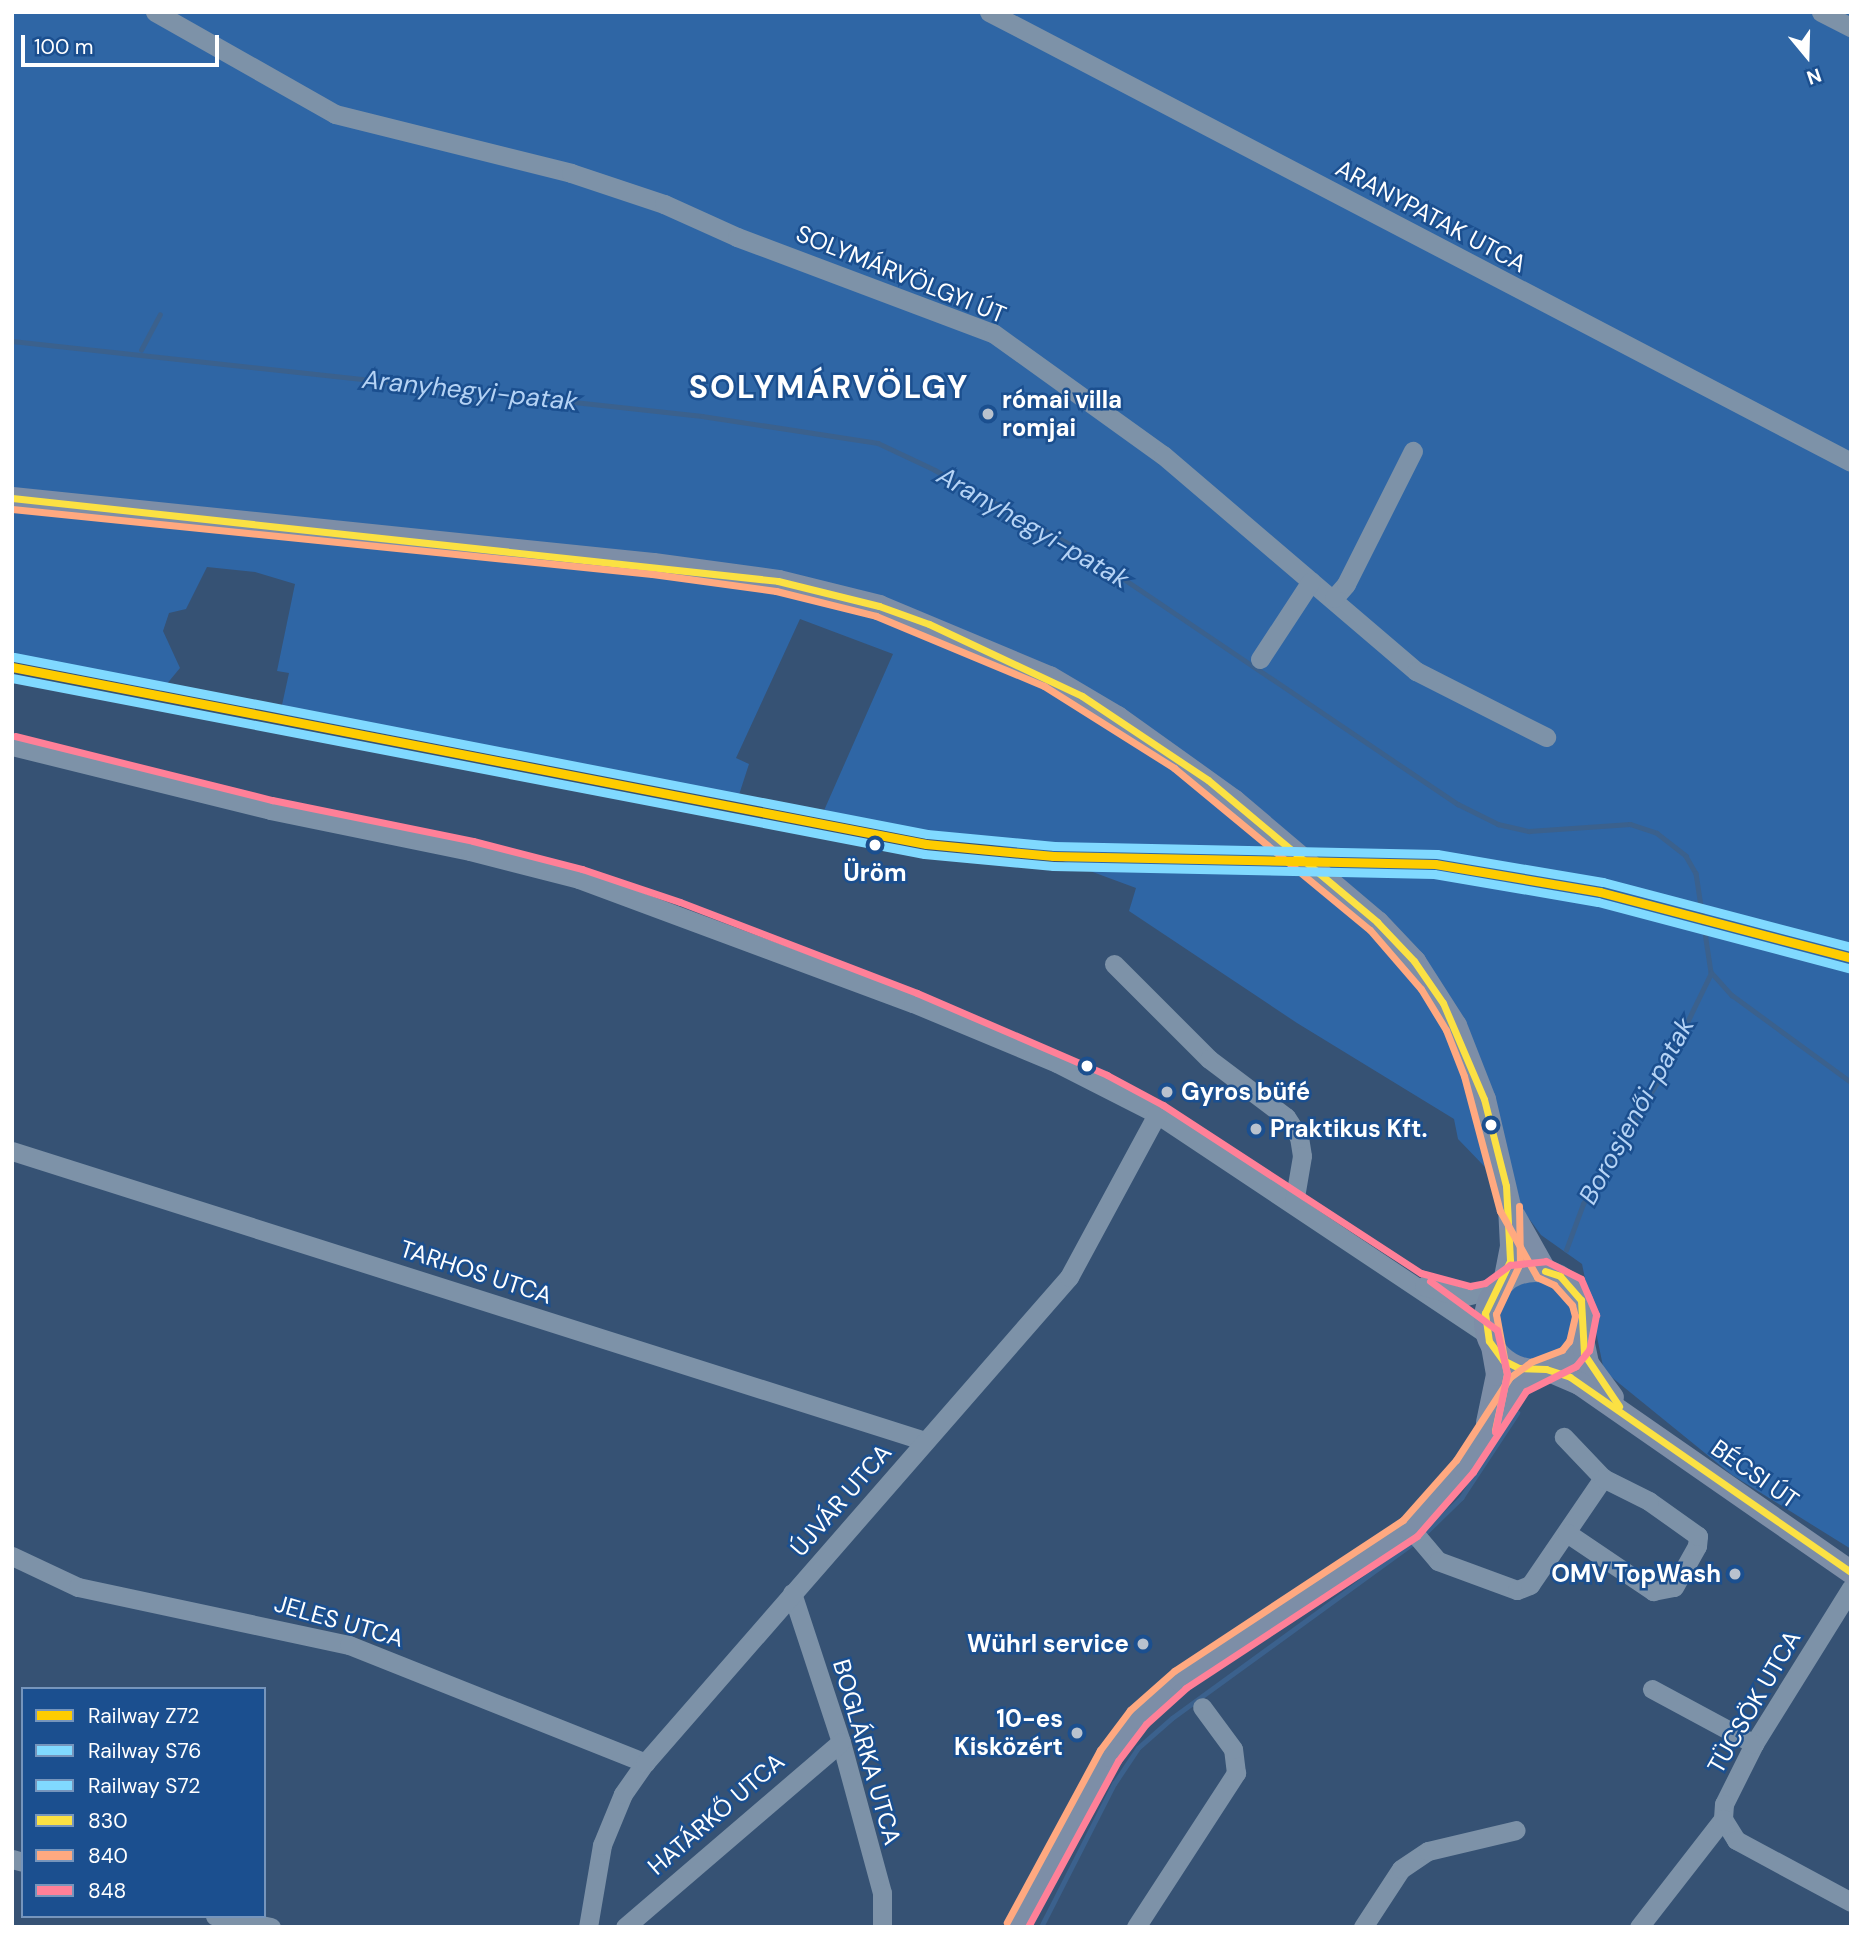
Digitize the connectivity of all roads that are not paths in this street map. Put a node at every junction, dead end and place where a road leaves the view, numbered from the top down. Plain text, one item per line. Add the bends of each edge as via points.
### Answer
1 (155, 12) edge
2 (989, 12) edge
3 (1821, 12) edge
4 (1851, 27) edge
5 (1413, 451) dead end
6 (1851, 462) edge
7 (21, 499) edge
8 (1311, 581) junction
9 (1335, 597) junction
10 (1260, 659) dead end
11 (1546, 737) dead end
12 (12, 746) edge
13 (1114, 964) dead end
14 (1157, 1114) junction
15 (12, 1150) edge
16 (1294, 1203) junction
17 (1509, 1206) junction
18 (1545, 1271) junction
19 (1417, 1283) junction
20 (1501, 1284) junction
21 (1582, 1339) junction
22 (1489, 1340) junction
23 (1541, 1370) junction
24 (1630, 1419) junction
25 (1485, 1432) junction
26 (1564, 1437) dead end
27 (925, 1441) junction
28 (1604, 1478) junction
29 (1567, 1533) junction
30 (1417, 1538) junction
31 (12, 1556) edge
32 (1851, 1572) edge
33 (1851, 1588) edge
34 (792, 1593) junction
35 (1652, 1689) dead end
36 (1202, 1707) dead end
37 (842, 1742) junction
38 (1754, 1744) junction
39 (645, 1763) junction
40 (1723, 1819) junction
41 (1516, 1830) dead end
42 (1851, 1902) edge
43 (225, 1918) edge
44 (271, 1927) edge
45 (588, 1927) edge
46 (625, 1927) edge
47 (882, 1927) edge
48 (1016, 1927) edge
49 (1136, 1927) edge
50 (1363, 1927) edge
51 (1639, 1927) edge

1 - 8 street, SOLYMÁRVÖLGYI ÚT via 335,114 585,177 993,333 1163,455
2 - 6 street, ARANYPATAK UTCA
3 - 4 street
5 - 9 street via 1346,584
7 - 17 main road via 653,564 826,592 929,624 1049,677 1180,759 1251,814 1377,922 1414,961 1455,1025 1484,1099
8 - 9 street, SOLYMÁRVÖLGYI ÚT
8 - 10 street
9 - 11 street, SOLYMÁRVÖLGYI ÚT via 1416,671
12 - 14 street via 579,879 913,1003 1057,1063
13 - 16 street via 1209,1059 1286,1117 1299,1137 1302,1156
14 - 16 street
14 - 27 street, ÚJVÁR UTCA via 1069,1277
15 - 27 street, TARHOS UTCA
16 - 19 street
17 - 18 main road
17 - 20 main road via 1511,1246
18 - 20 main road via 1529,1270
18 - 21 main road via 1560,1276 1581,1300 1586,1315
19 - 20 street via 1462,1297
19 - 22 street
20 - 22 main road via 1485,1313
21 - 23 main road via 1568,1359
21 - 24 main road, BÉCSI ÚT via 1593,1374
22 - 23 main road via 1519,1368
22 - 25 main road via 1497,1374
23 - 24 main road, BÉCSI ÚT via 1570,1377
23 - 25 main road via 1518,1384
24 - 32 main road, BÉCSI ÚT
25 - 30 main road
26 - 28 street
27 - 34 street, ÚJVÁR UTCA
28 - 29 street
28 - 29 street via 1649,1500 1698,1536 1674,1587 1653,1591
29 - 30 street via 1530,1585 1517,1590 1438,1561
30 - 48 main road via 1180,1681 1138,1717 1096,1779
31 - 39 street, JELES UTCA via 78,1587 349,1645
33 - 38 street, TÜCSÖK UTCA
34 - 37 street, BOGLÁRKA UTCA
34 - 39 street, ÚJVÁR UTCA
35 - 38 street
36 - 49 street via 1233,1749 1236,1773
37 - 46 street, HATÁRKŐ UTCA
37 - 47 street, BOGLÁRKA UTCA via 883,1893
38 - 40 street, TÜCSÖK UTCA via 1724,1804
39 - 45 street, ÚJVÁR UTCA via 611,1818
40 - 42 street via 1726,1831 1736,1840
40 - 51 street
41 - 50 street via 1428,1851 1401,1869
43 - 44 street

